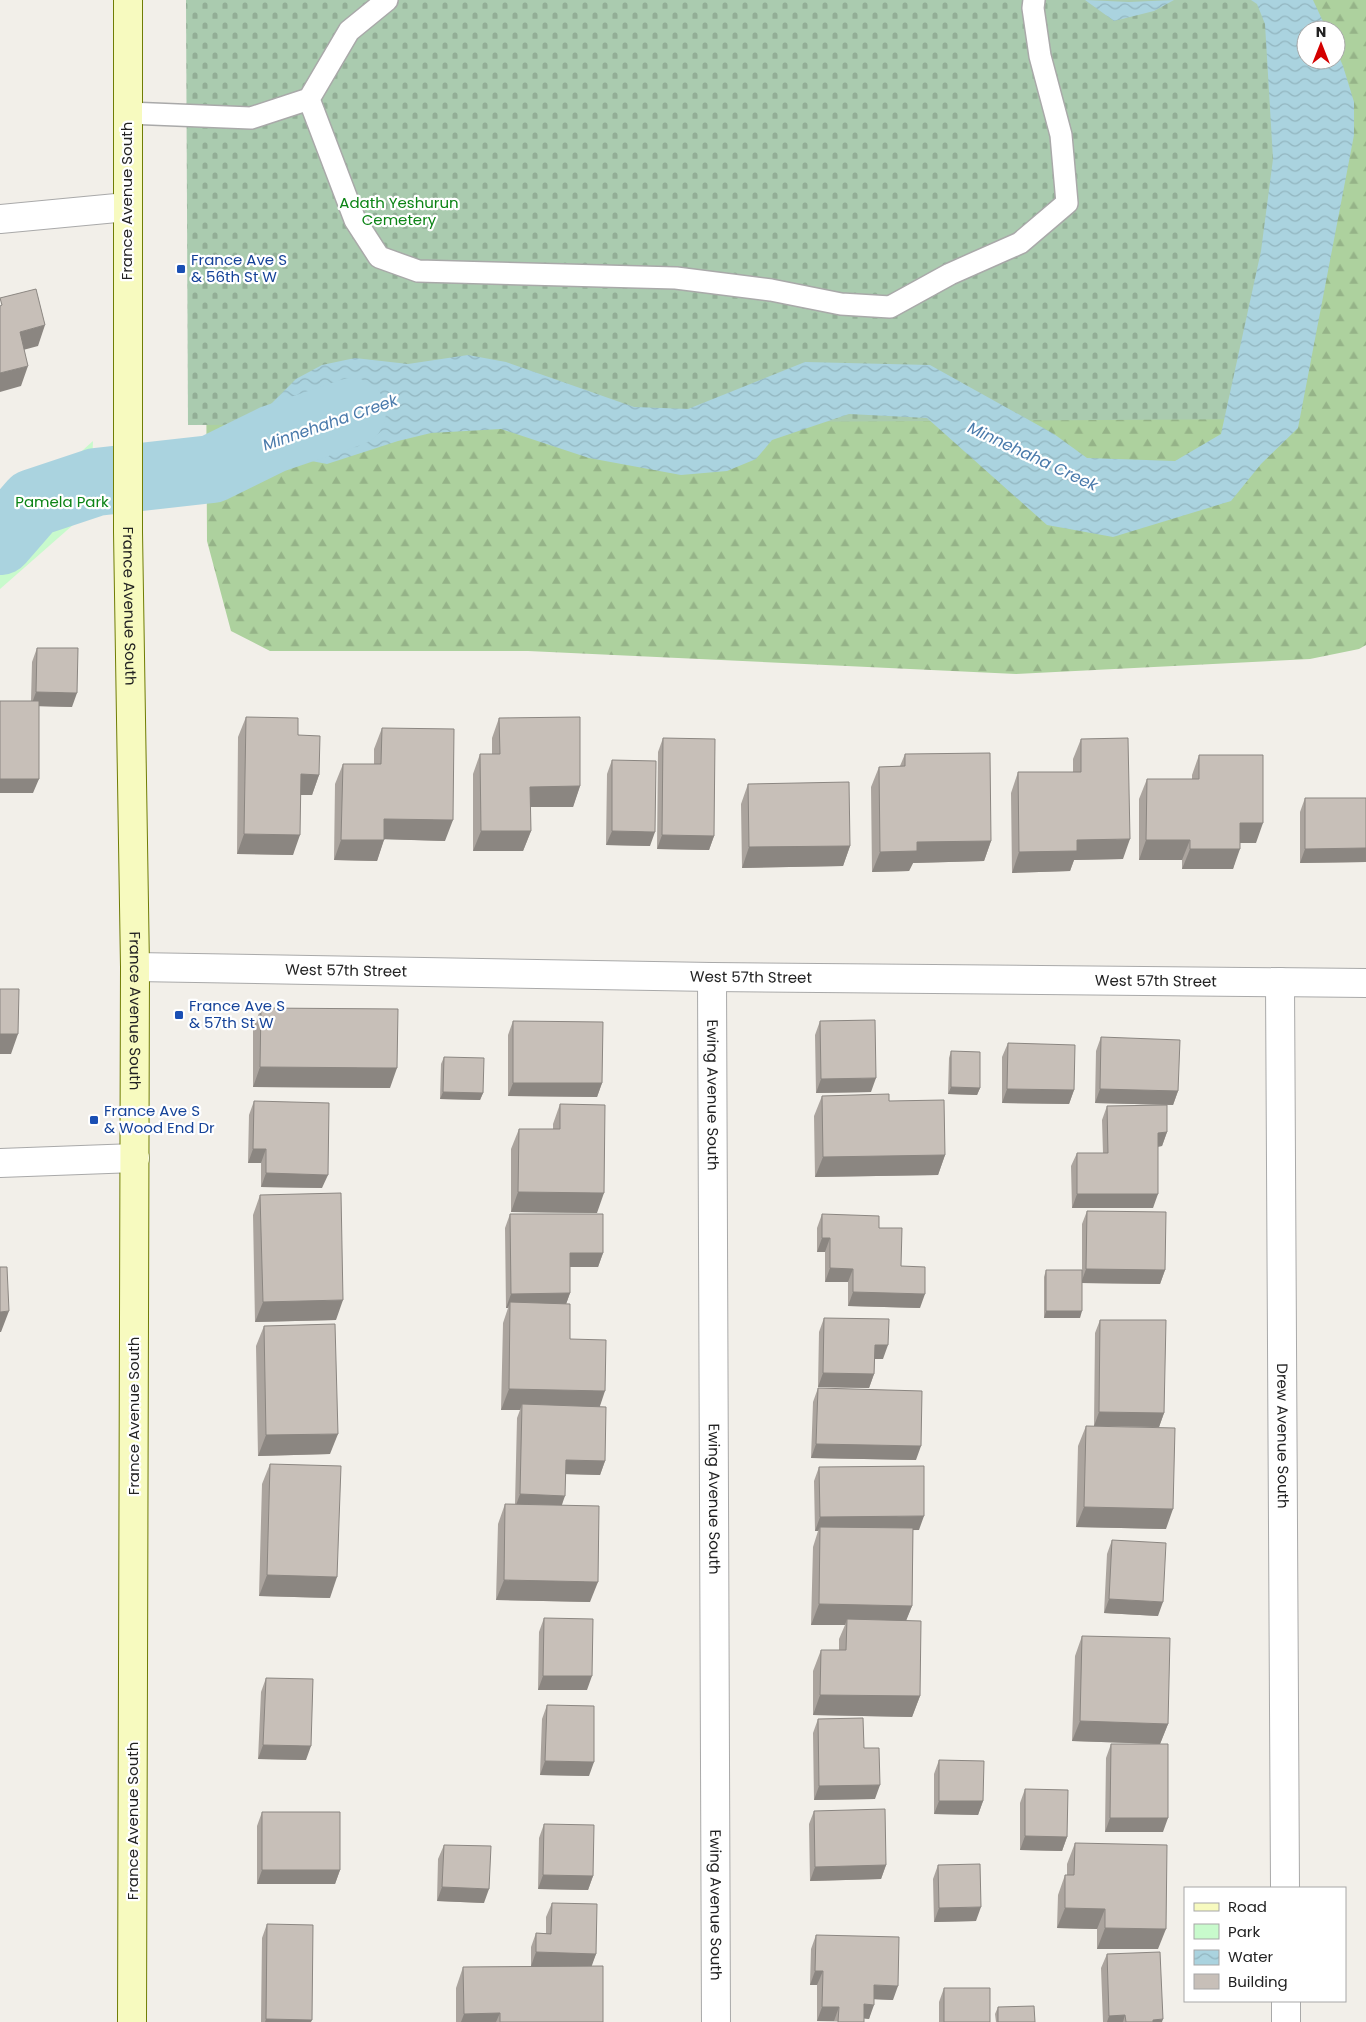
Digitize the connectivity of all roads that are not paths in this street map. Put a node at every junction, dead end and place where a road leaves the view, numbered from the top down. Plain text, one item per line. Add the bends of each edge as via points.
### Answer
1 (128, 0) edge
2 (387, 0) edge
3 (1034, 0) edge
4 (310, 99) junction
5 (128, 113) junction
6 (127, 207) junction
7 (0, 220) edge
8 (135, 967) junction
9 (712, 977) junction
10 (1280, 982) junction
11 (1366, 983) edge
12 (135, 1158) junction
13 (0, 1163) edge
14 (1285, 1887) edge
15 (1286, 2002) edge
16 (132, 2022) edge
17 (716, 2022) edge
18 (1286, 2022) edge

1 - 5 main road, France Avenue South
2 - 4 lane via 349,31
3 - 4 lane via 1040,56 1061,135 1067,203 1020,243 950,274 890,307 841,304 771,290 676,278 418,271 379,257 355,220
4 - 5 lane via 251,118
5 - 6 main road, France Avenue South
6 - 7 street
6 - 8 main road, France Avenue South
8 - 9 street, West 57th Street
8 - 12 main road, France Avenue South
9 - 10 street, West 57th Street
9 - 17 street, Ewing Avenue South
10 - 11 street, West 57th Street
10 - 14 street, Drew Avenue South
12 - 13 street
12 - 16 main road, France Avenue South
15 - 18 street

